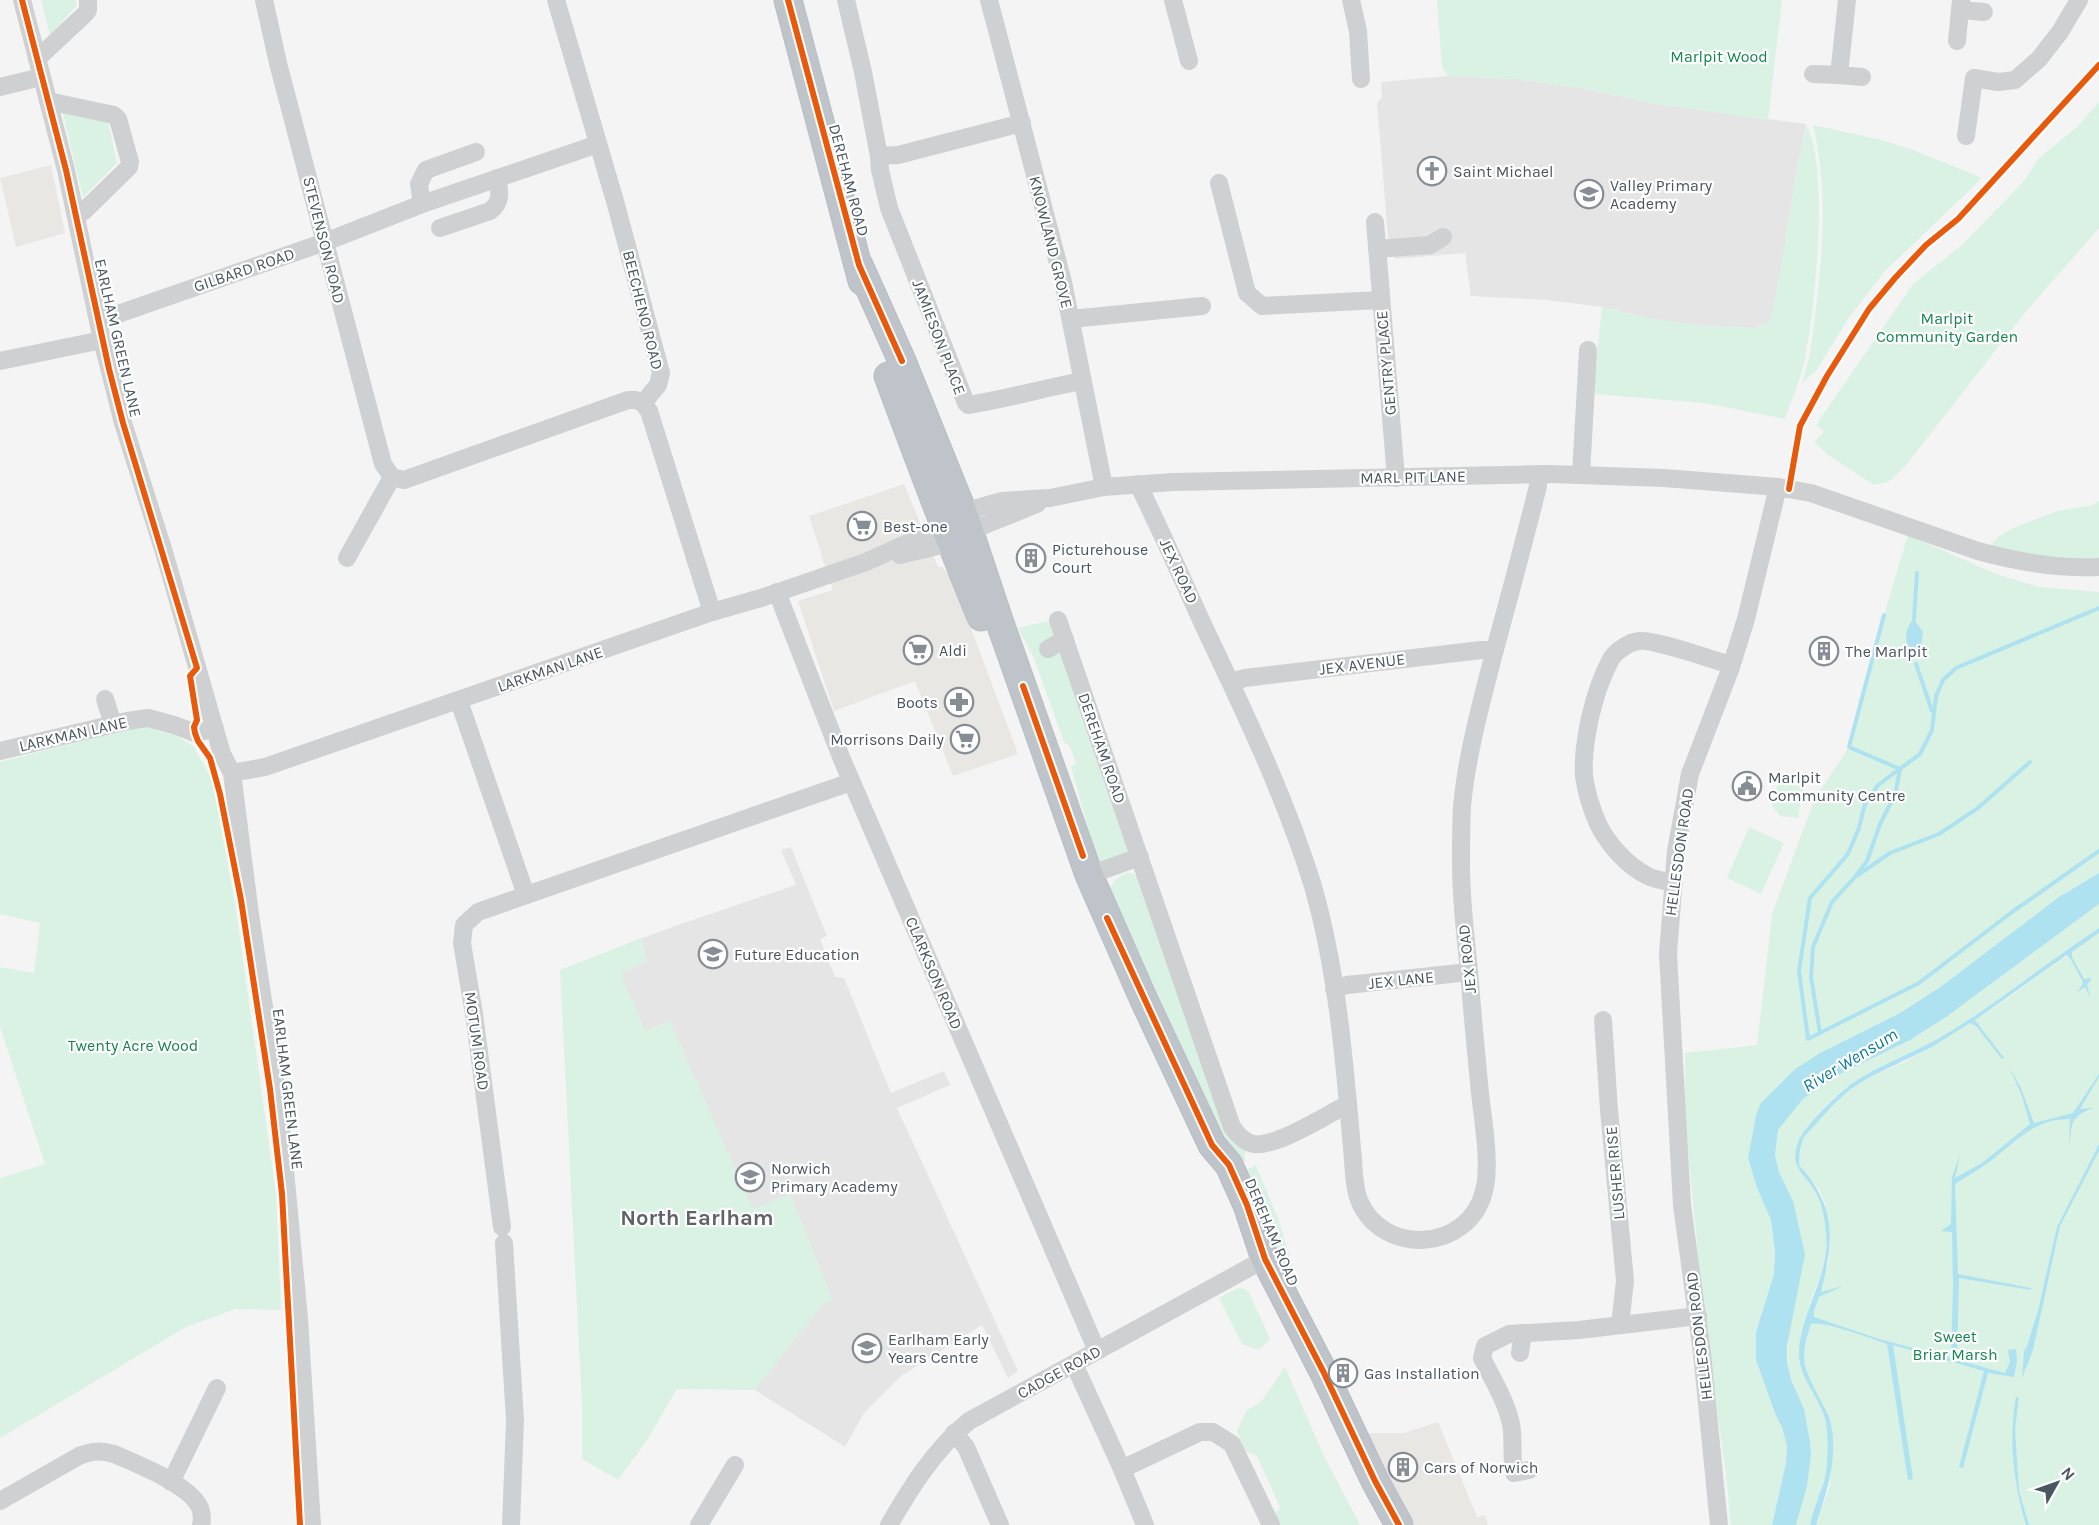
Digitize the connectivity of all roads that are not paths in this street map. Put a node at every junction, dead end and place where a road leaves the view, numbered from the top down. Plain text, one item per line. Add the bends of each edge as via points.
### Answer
1 (22, 0) edge
2 (88, 0) edge
3 (264, 0) edge
4 (556, 0) edge
5 (788, 0) edge
6 (846, 0) edge
7 (989, 0) edge
8 (1173, 0) edge
9 (1351, 0) edge
10 (1847, 0) edge
11 (2079, 0) edge
12 (1961, 5) edge
13 (1984, 12) dead end
14 (1956, 41) dead end
15 (37, 58) junction
16 (1189, 62) dead end
17 (1813, 74) dead end
18 (1839, 75) junction
19 (41, 77) junction
20 (1862, 77) dead end
21 (1361, 79) dead end
22 (0, 87) edge
23 (48, 101) junction
24 (1022, 123) junction
25 (1966, 136) dead end
26 (598, 144) junction
27 (476, 152) dead end
28 (879, 156) junction
29 (497, 178) junction
30 (1219, 183) dead end
31 (422, 204) junction
32 (76, 214) junction
33 (1375, 222) dead end
34 (440, 228) dead end
35 (1443, 237) dead end
36 (325, 242) junction
37 (1377, 249) junction
38 (1381, 300) junction
39 (1202, 306) dead end
40 (1071, 318) junction
41 (98, 321) junction
42 (102, 340) junction
43 (1588, 350) dead end
44 (0, 361) edge
45 (1082, 381) junction
46 (643, 403) junction
47 (1538, 474) junction
48 (1581, 474) junction
49 (392, 477) junction
50 (1396, 478) junction
51 (1138, 484) junction
52 (1104, 487) junction
53 (1778, 487) junction
54 (956, 528) junction
55 (347, 558) dead end
56 (2099, 567) edge
57 (777, 592) junction
58 (712, 612) junction
59 (1058, 620) dead end
60 (1065, 639) junction
61 (1048, 649) dead end
62 (1495, 650) junction
63 (1731, 665) junction
64 (1231, 682) junction
65 (105, 699) dead end
66 (459, 701) junction
67 (113, 724) junction
68 (214, 729) junction
69 (0, 751) edge
70 (232, 773) junction
71 (851, 782) junction
72 (1140, 857) junction
73 (1089, 875) junction
74 (1674, 883) junction
75 (526, 895) junction
76 (1469, 972) junction
77 (1334, 989) junction
78 (1603, 1020) dead end
79 (1348, 1104) junction
80 (1265, 1259) junction
81 (1698, 1316) junction
82 (1620, 1325) junction
83 (1523, 1333) junction
84 (1097, 1351) junction
85 (1522, 1353) dead end
86 (1074, 1364) junction
87 (217, 1388) dead end
88 (954, 1434) junction
89 (735, 1465) dead end
90 (1122, 1469) junction
91 (1515, 1472) dead end
92 (171, 1482) junction
93 (0, 1501) edge
94 (201, 1525) edge
95 (312, 1525) edge
96 (511, 1525) edge
97 (699, 1525) edge
98 (889, 1525) edge
99 (1000, 1525) edge
100 (1145, 1525) edge
101 (1271, 1525) edge
102 (1399, 1525) edge
103 (1719, 1525) edge

1 - 15 street, EARLHAM GREEN LANE
2 - 15 street via 85,14
3 - 36 street, STEVENSON ROAD
4 - 26 street, BEECHENO ROAD
5 - 54 highway, DEREHAM ROAD via 859,265 902,361
6 - 28 street, JAMIESON PLACE
7 - 24 street, KNOWLAND GROVE
8 - 16 street
9 - 21 street via 1358,31
10 - 18 street
11 - 25 street via 2039,59 2015,80 1998,82 1975,70
12 - 13 street
12 - 14 street
15 - 19 street, EARLHAM GREEN LANE
17 - 18 street
18 - 20 street
19 - 22 street
19 - 23 street, EARLHAM GREEN LANE
23 - 32 street, EARLHAM GREEN LANE
23 - 32 street via 114,115 130,162 84,211
24 - 28 street via 898,155
24 - 40 street, KNOWLAND GROVE
26 - 29 street, GILBARD ROAD
26 - 46 street, BEECHENO ROAD via 661,373 658,385
27 - 31 street via 426,170 419,184
28 - 45 street, JAMIESON PLACE via 889,208 966,403
29 - 31 street, GILBARD ROAD
29 - 34 street via 500,200 496,207
30 - 38 street via 1247,293 1262,306
31 - 36 street, GILBARD ROAD
32 - 41 street, EARLHAM GREEN LANE
33 - 37 street, GENTRY PLACE
35 - 37 street via 1430,245
36 - 41 street, GILBARD ROAD
36 - 49 street, STEVENSON ROAD via 383,464
37 - 38 street, GENTRY PLACE
38 - 50 street, GENTRY PLACE
39 - 40 street
40 - 45 street, KNOWLAND GROVE
41 - 42 street, EARLHAM GREEN LANE
42 - 44 street
42 - 68 street, EARLHAM GREEN LANE
43 - 48 street via 1578,370
45 - 52 street, KNOWLAND GROVE
46 - 49 street via 628,400 549,421 404,480
46 - 58 street via 651,417
47 - 48 street, MARL PIT LANE
47 - 50 street, MARL PIT LANE
47 - 62 street, JEX ROAD
48 - 53 street, MARL PIT LANE
49 - 55 street
50 - 51 street, MARL PIT LANE
51 - 52 street, MARL PIT LANE
51 - 64 street, JEX ROAD
52 - 54 street, MARL PIT LANE via 1050,498
53 - 56 street via 1834,499 2006,559 2060,567
53 - 63 street, HELLESDON ROAD
54 - 57 street, LARKMAN LANE via 922,551 866,562
54 - 73 highway, DEREHAM ROAD via 1043,745
57 - 58 street, LARKMAN LANE
57 - 71 street, CLARKSON ROAD
58 - 66 street, LARKMAN LANE
59 - 60 street, DEREHAM ROAD
60 - 61 street
60 - 72 street, DEREHAM ROAD
62 - 64 street, JEX AVENUE via 1238,678
62 - 76 street, JEX ROAD via 1470,752 1462,806 1461,874
63 - 74 street, HELLESDON ROAD via 1690,774
63 - 74 street via 1655,643 1639,641 1625,646 1611,658 1589,723 1584,777 1599,824 1616,850 1635,868
64 - 77 street, JEX ROAD via 1262,751 1312,886
65 - 67 street
66 - 70 street, LARKMAN LANE via 266,767
66 - 75 street
67 - 68 street, LARKMAN LANE via 148,718 195,733
67 - 69 street, LARKMAN LANE
68 - 70 street, EARLHAM GREEN LANE
70 - 95 street, EARLHAM GREEN LANE via 279,1107 299,1318
71 - 75 street, MOTUM ROAD
71 - 84 street, CLARKSON ROAD
72 - 73 street
72 - 79 street, DEREHAM ROAD via 1232,1126 1245,1141 1262,1145 1276,1142
73 - 80 highway, DEREHAM ROAD via 1212,1145 1216,1172 1242,1231
74 - 81 street, HELLESDON ROAD via 1668,954 1682,1205
75 - 96 street, MOTUM ROAD via 478,912 467,920 462,931 503,1235 515,1419
76 - 77 street, JEX LANE
76 - 79 street, JEX ROAD via 1487,1173 1479,1205 1454,1233 1429,1240 1399,1237 1374,1222 1360,1204 1356,1188
77 - 79 street, JEX ROAD
78 - 82 street, LUSHER RISE via 1625,1281
80 - 84 street, CADGE ROAD
80 - 102 highway, DEREHAM ROAD
81 - 82 street
81 - 103 street, HELLESDON ROAD
82 - 83 street
83 - 85 street
83 - 91 street via 1509,1334 1485,1346 1482,1358 1511,1422
84 - 86 street, CADGE ROAD
86 - 88 street, CADGE ROAD via 969,1421
86 - 90 street
87 - 92 street
88 - 98 street, CADGE ROAD via 924,1469
88 - 99 street via 966,1447
89 - 97 street
90 - 100 street
90 - 101 street via 1200,1432 1213,1431 1232,1444
92 - 93 street via 104,1450 91,1451
92 - 94 street via 196,1501 201,1510

